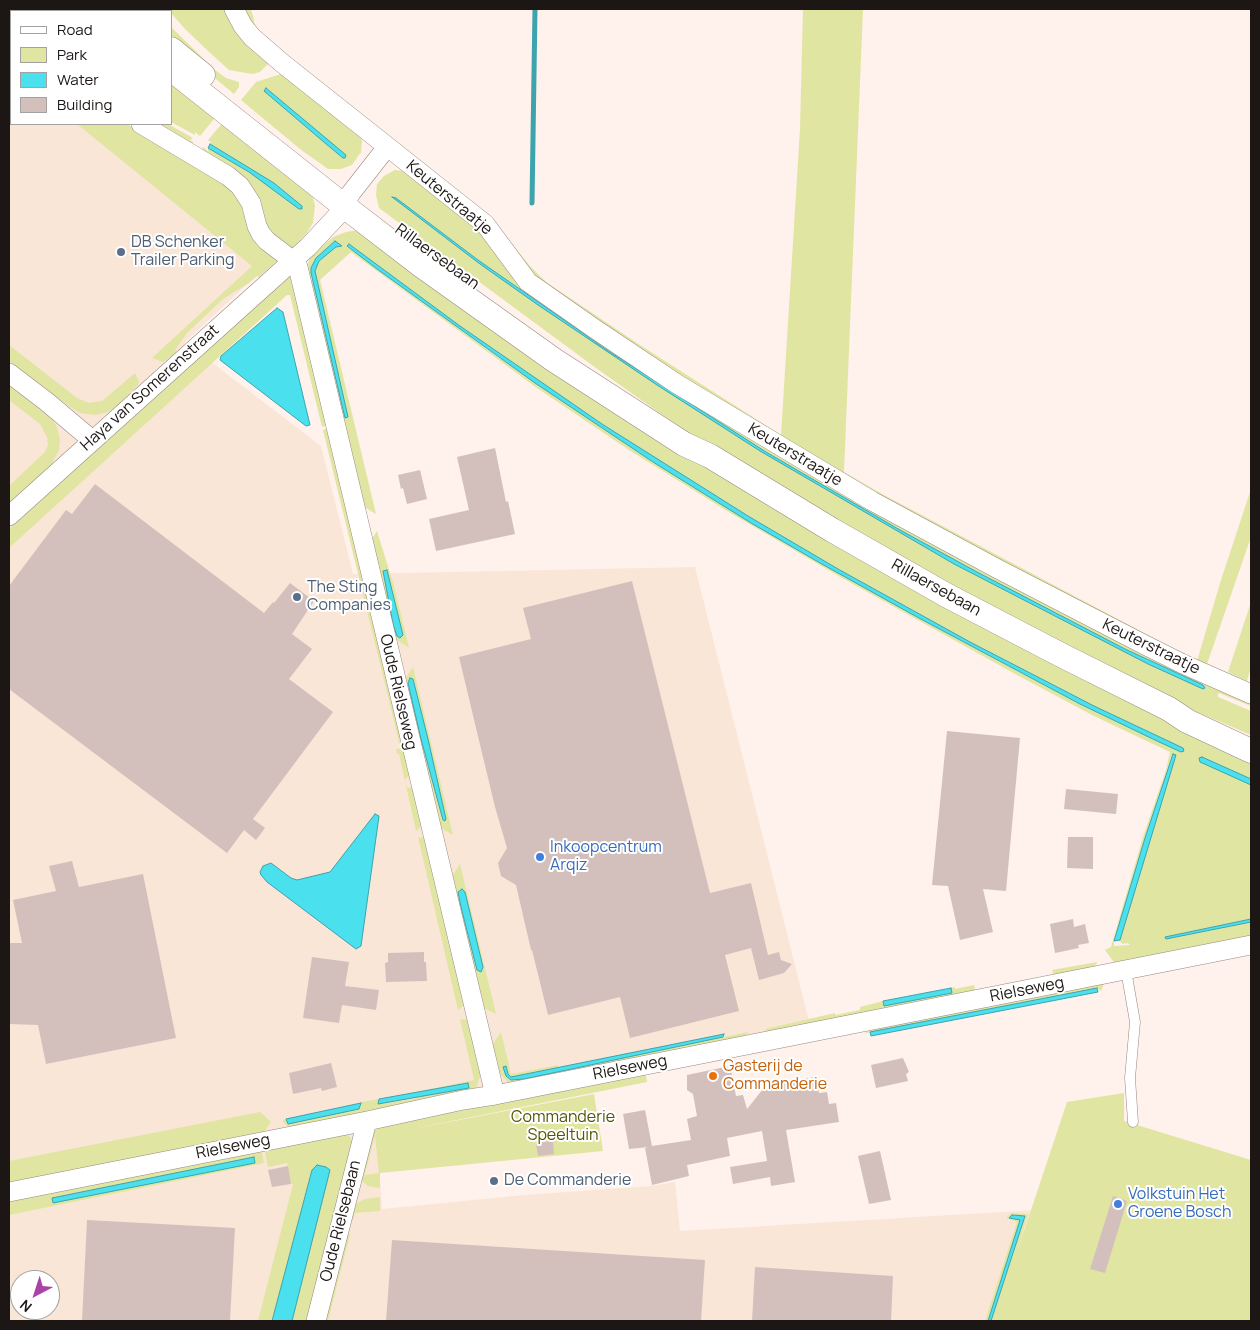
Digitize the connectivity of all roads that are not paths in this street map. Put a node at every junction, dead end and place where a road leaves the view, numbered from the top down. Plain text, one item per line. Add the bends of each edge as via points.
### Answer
1 (234, 9) edge
2 (172, 50) edge
3 (172, 70) edge
4 (143, 125) edge
5 (387, 147) junction
6 (348, 200) junction
7 (292, 260) junction
8 (9, 373) edge
9 (92, 440) junction
10 (9, 516) edge
11 (1251, 694) edge
12 (1169, 709) junction
13 (1251, 739) edge
14 (1251, 751) edge
15 (1251, 945) edge
16 (1126, 970) junction
17 (495, 1095) junction
18 (366, 1121) junction
19 (1134, 1122) dead end
20 (9, 1192) edge
21 (316, 1321) edge

1 - 5 street, Keuterstraatje via 243,26 259,43
2 - 6 street, Rillaersebaan
3 - 6 street, Rillaersebaan
4 - 7 street via 240,186 251,203 261,234
5 - 6 street
5 - 11 street, Keuterstraatje via 484,224 535,288 677,384 872,501 1183,664
6 - 7 street via 323,232
6 - 12 street, Rillaersebaan via 688,437 710,456 946,594
7 - 9 street, Haya van Somerenstraat
7 - 17 street, Oude Rielseweg via 298,268
8 - 9 street
9 - 10 street, Haya van Somerenstraat
12 - 13 street, Rillaersebaan via 1190,714
12 - 14 street, Rillaersebaan
15 - 16 street, Rielseweg
16 - 17 street, Rielseweg
16 - 19 lane via 1135,1022 1130,1078
17 - 18 street, Rielseweg
18 - 20 street, Rielseweg
18 - 21 street, Oude Rielsebaan

